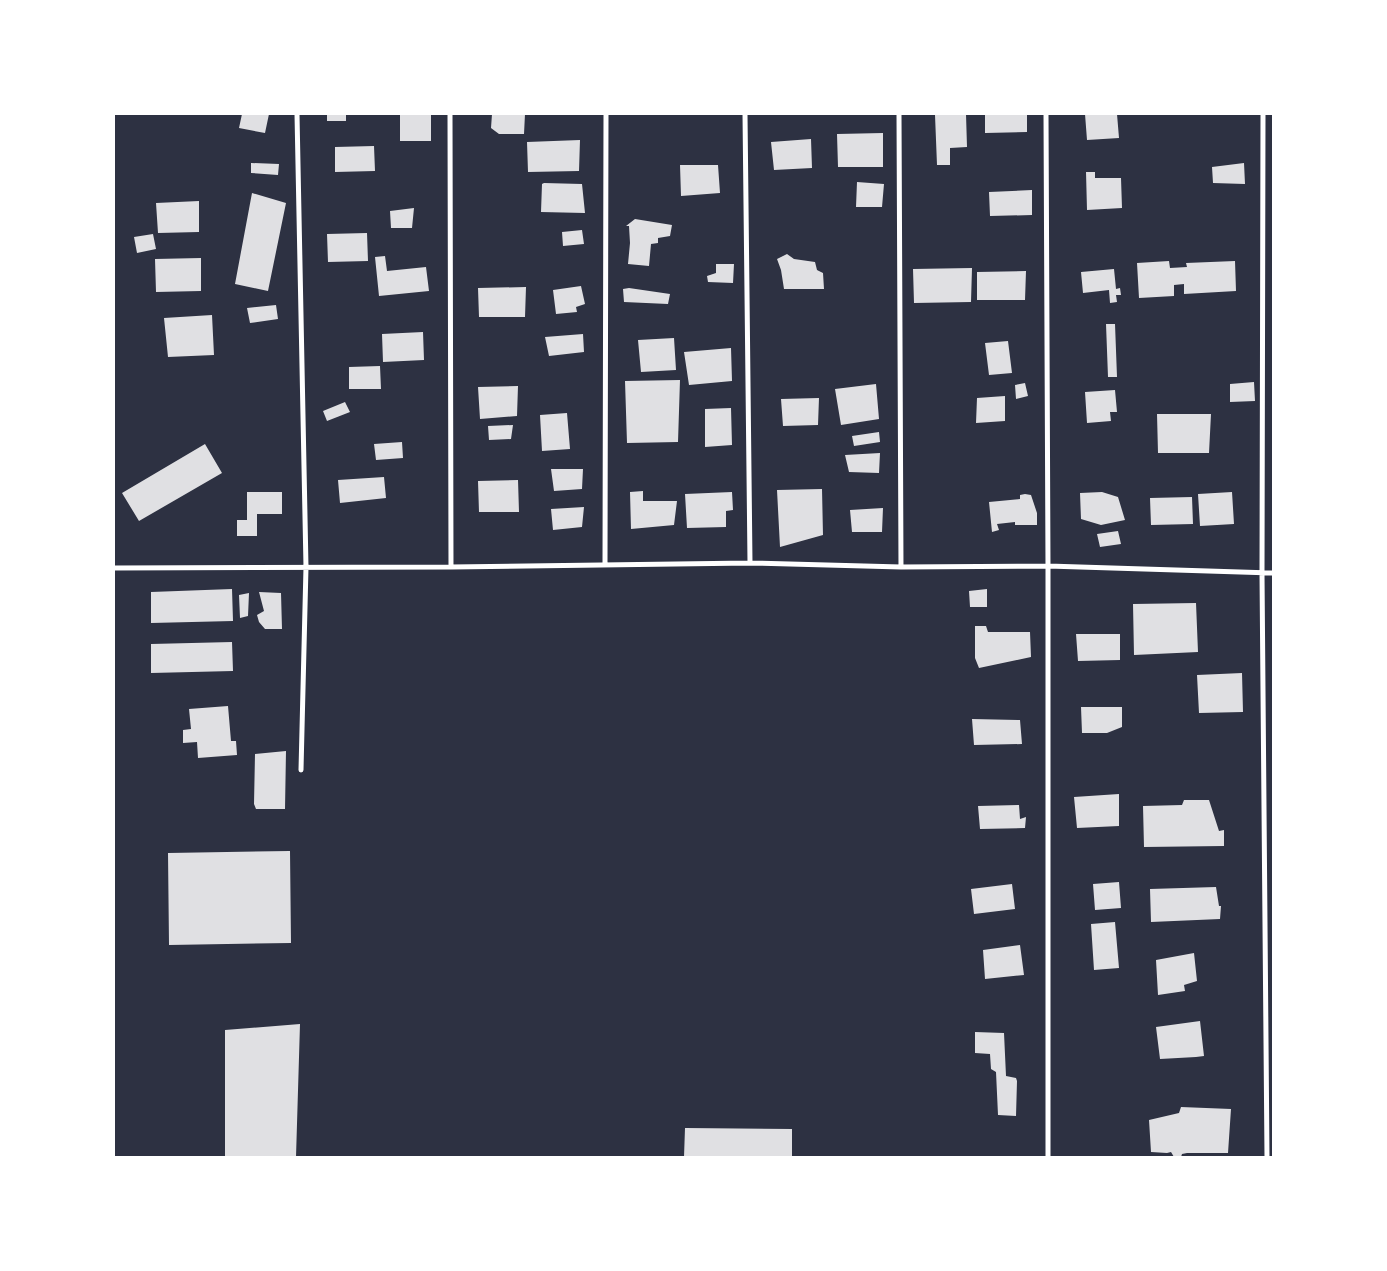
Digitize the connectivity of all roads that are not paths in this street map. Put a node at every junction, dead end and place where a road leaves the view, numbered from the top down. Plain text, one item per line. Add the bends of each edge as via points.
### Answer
1 (297, 114) edge
2 (450, 114) edge
3 (606, 114) edge
4 (745, 114) edge
5 (899, 114) edge
6 (1046, 114) edge
7 (1263, 114) edge
8 (750, 562) junction
9 (605, 564) junction
10 (451, 566) junction
11 (1048, 566) junction
12 (306, 567) junction
13 (901, 567) junction
14 (114, 568) edge
15 (1273, 573) edge
16 (1262, 574) junction
17 (301, 770) dead end
18 (1048, 1157) edge
19 (1267, 1157) edge

1 - 12 street
2 - 10 street
3 - 9 street
4 - 8 street
5 - 13 street
6 - 11 street
7 - 16 street
8 - 9 street
8 - 13 street
9 - 10 street
10 - 12 street
11 - 13 street
11 - 16 street
11 - 18 street
12 - 14 street
12 - 17 street
15 - 16 street
16 - 19 street

